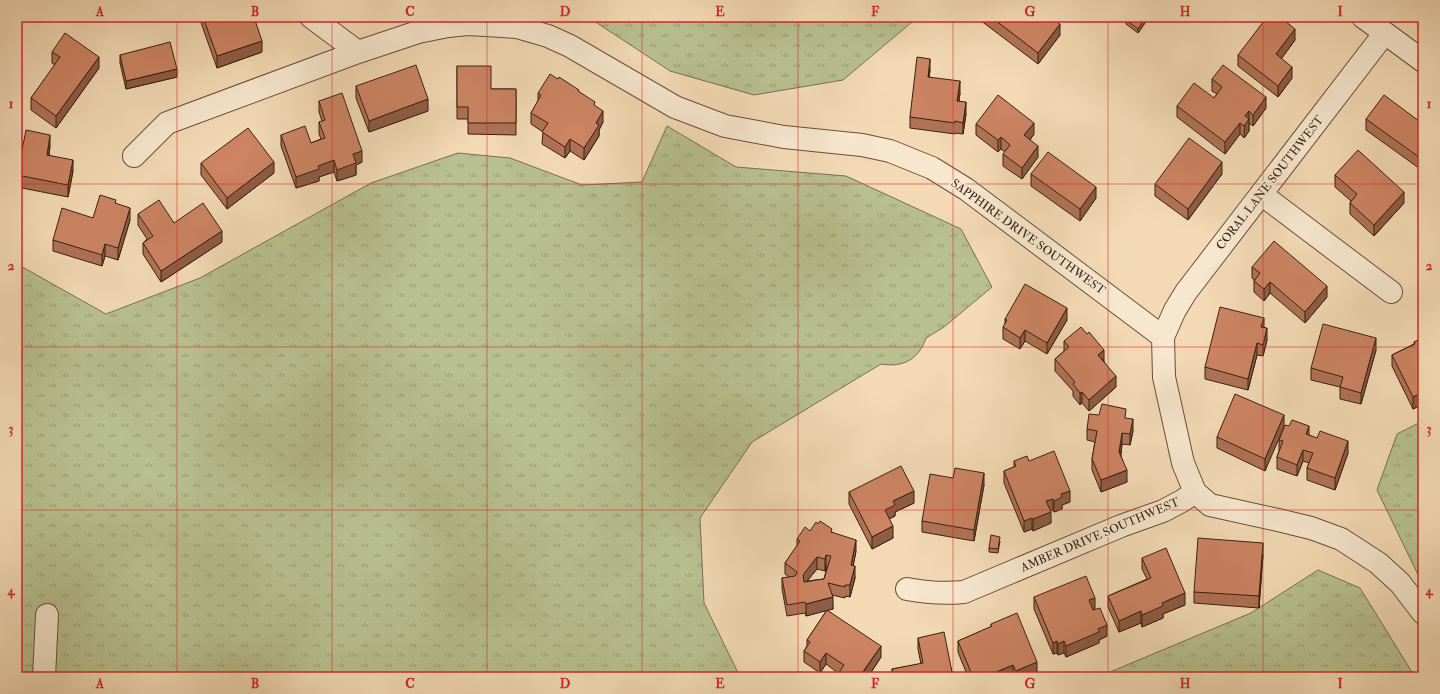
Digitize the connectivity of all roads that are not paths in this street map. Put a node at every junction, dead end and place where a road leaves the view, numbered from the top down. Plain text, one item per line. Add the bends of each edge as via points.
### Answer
1 (311, 17) edge
2 (1363, 17) edge
3 (1384, 34) junction
4 (358, 52) junction
5 (1423, 61) edge
6 (134, 156) dead end
7 (1261, 194) junction
8 (1391, 292) dead end
9 (1163, 337) junction
10 (1195, 492) junction
11 (907, 589) dead end
12 (1423, 613) edge
13 (47, 615) dead end
14 (44, 677) edge

1 - 4 street
2 - 3 street
3 - 5 street
3 - 7 street, CORAL LANE SOUTHWEST
4 - 6 street, SAPPHIRE DRIVE SOUTHWEST via 167,123
4 - 9 street, SAPPHIRE DRIVE SOUTHWEST via 418,32 448,26 468,24 517,27 570,46 674,107 725,126 784,137 862,145 890,151 932,168 966,189
7 - 8 street
7 - 9 street, CORAL LANE SOUTHWEST via 1186,292
9 - 10 street via 1164,377 1183,463
10 - 11 street, AMBER DRIVE SOUTHWEST via 1163,511 964,592 929,594
10 - 12 street via 1210,505 1311,528 1341,539 1378,563 1400,583
13 - 14 street

